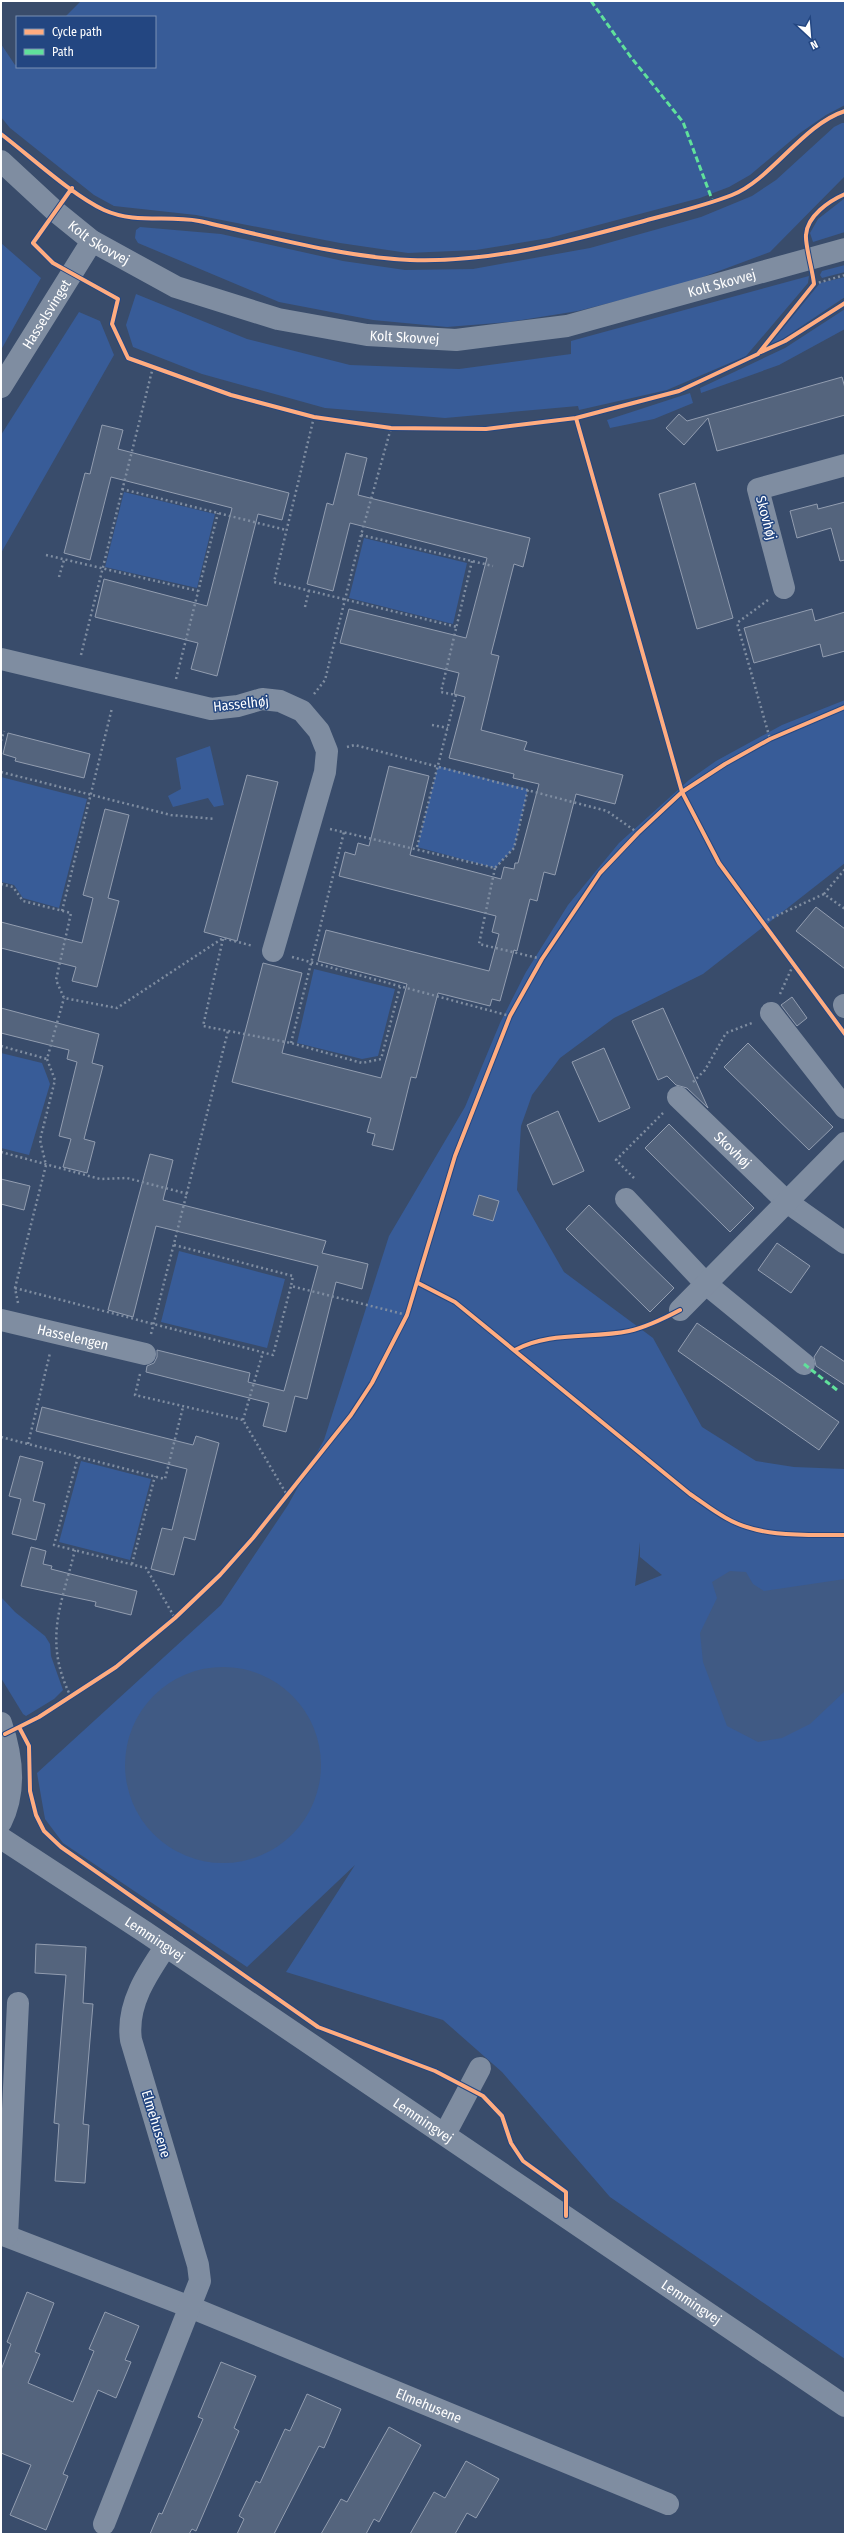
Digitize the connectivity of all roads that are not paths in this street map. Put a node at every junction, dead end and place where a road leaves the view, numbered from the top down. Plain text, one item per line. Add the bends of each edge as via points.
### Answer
1 (1, 161) edge
2 (92, 241) junction
3 (845, 249) edge
4 (1, 387) edge
5 (845, 465) edge
6 (784, 588) road end
7 (1, 659) edge
8 (273, 951) road end
9 (771, 1013) road end
10 (678, 1097) road end
11 (845, 1108) edge
12 (845, 1143) edge
13 (626, 1199) road end
14 (787, 1202) junction
15 (845, 1244) edge
16 (706, 1284) junction
17 (680, 1310) dead end
18 (1, 1320) edge
19 (145, 1354) road end
20 (804, 1364) dead end
21 (1, 1723) edge
22 (1, 1822) edge
23 (1, 1838) edge
24 (166, 1946) junction
25 (18, 2003) dead end
26 (480, 2068) dead end
27 (445, 2134) junction
28 (4, 2235) edge
29 (190, 2307) junction
30 (845, 2406) edge
31 (668, 2504) dead end
32 (104, 2524) dead end

1 - 2 street, Kolt Skovvej
2 - 3 street, Kolt Skovvej via 176,287 278,319 367,335 456,340 567,326
2 - 4 street, Hasselsvinget
5 - 6 street, Skovhøj via 758,489
7 - 8 street, Hasselhøj via 211,708 238,706 262,699 280,701 302,711 319,731 327,751 325,772
9 - 11 street
10 - 14 street, Skovhøj
12 - 14 street
13 - 16 street
14 - 15 street, Skovhøj
14 - 16 street
16 - 17 street
16 - 20 street
18 - 19 street, Hasselengen
21 - 22 street via 12,1776 9,1799
23 - 24 street, Lemmingvej
24 - 27 street, Lemmingvej
24 - 29 street, Elmehusene via 149,1972 129,2024 131,2040 198,2265 200,2281
25 - 28 street, Elmehusene
26 - 27 street
27 - 30 street, Lemmingvej
28 - 29 street, Elmehusene
29 - 31 street, Elmehusene
29 - 32 street, Elmehusene

